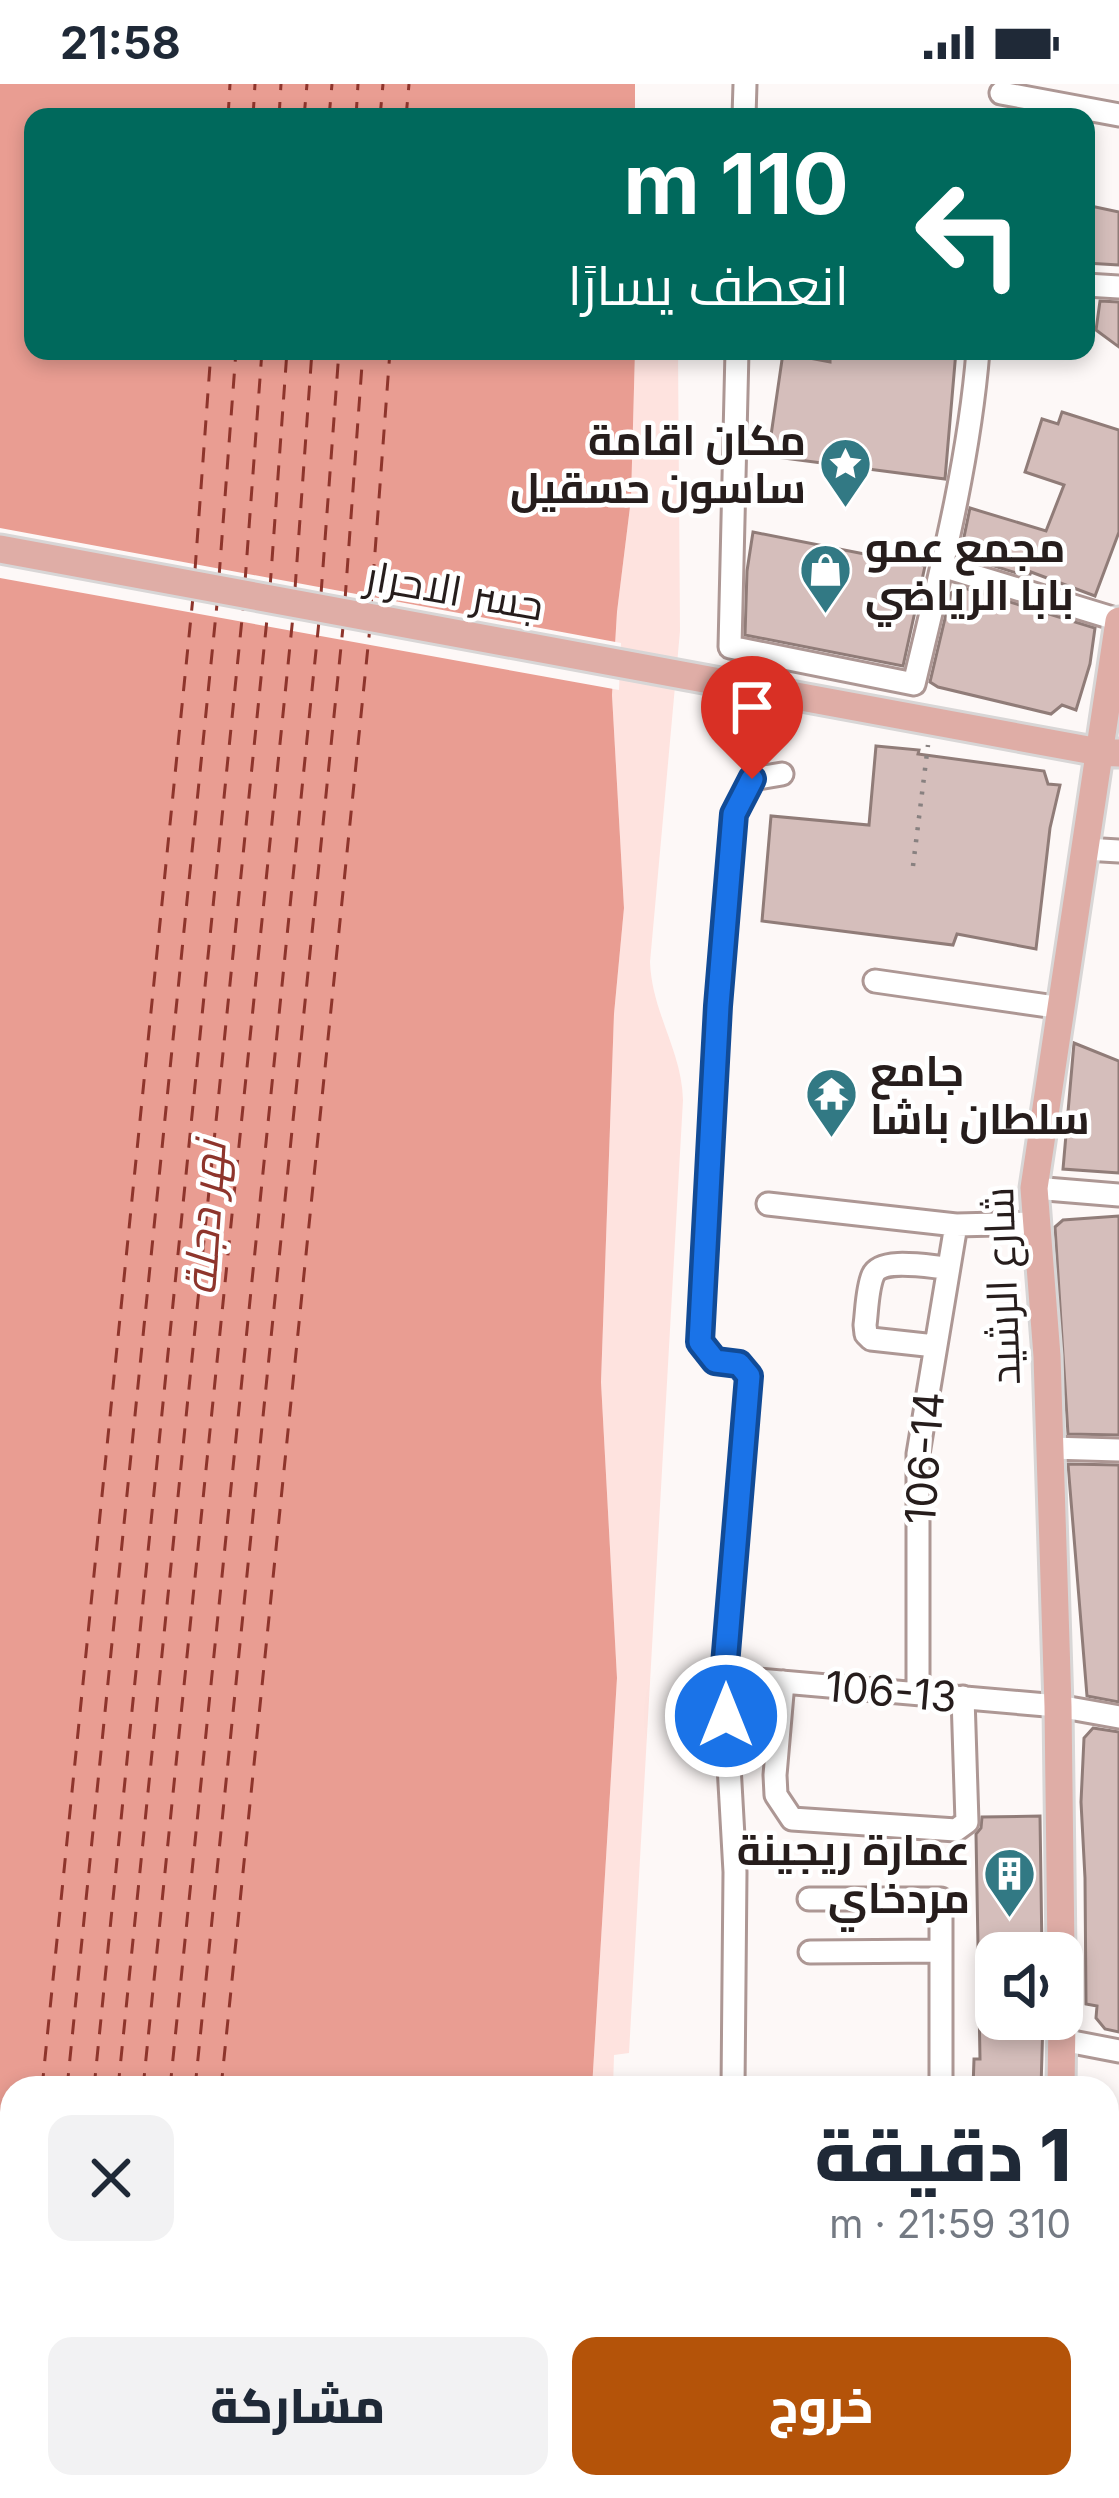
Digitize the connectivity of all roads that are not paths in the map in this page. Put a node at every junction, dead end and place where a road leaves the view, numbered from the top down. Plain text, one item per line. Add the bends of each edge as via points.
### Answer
1 (1001, 89) edge
2 (1087, 108) edge
3 (737, 360) edge
4 (977, 360) edge
5 (0, 549) edge
6 (941, 566) junction
7 (1119, 620) edge
8 (1116, 658) edge
9 (1109, 753) edge
10 (782, 774) dead end
11 (1085, 849) junction
12 (1119, 851) edge
13 (875, 981) dead end
14 (1062, 1008) junction
15 (1034, 1188) junction
16 (1119, 1195) edge
17 (768, 1204) dead end
18 (1037, 1223) junction
19 (956, 1225) junction
20 (948, 1268) junction
21 (935, 1346) junction
22 (1050, 1448) junction
23 (1119, 1450) edge
24 (724, 1677) junction
25 (782, 1682) junction
26 (918, 1693) junction
27 (963, 1697) junction
28 (1058, 1706) junction
29 (1119, 1717) edge
30 (809, 1899) dead end
31 (1061, 1932) edge
32 (810, 1952) dead end
33 (940, 1952) junction
34 (1083, 2038) edge
35 (1062, 2040) edge
36 (1119, 2051) edge
37 (733, 2076) edge
38 (941, 2076) edge
39 (1061, 2076) edge

1 - 2 street
3 - 6 street via 730,647 914,684
4 - 6 street
5 - 9 main road, جسر الاحرار
6 - 7 street
7 - 8 main road, شارع الرشيد
8 - 9 main road, شارع الرشيد
9 - 11 main road, شارع الرشيد
10 - 24 street via 752,779 734,814 718,1006 700,1342 715,1361 739,1364 749,1376
11 - 12 street
11 - 14 main road, شارع الرشيد
13 - 14 street
14 - 15 main road, شارع الرشيد
15 - 16 street
15 - 18 main road, شارع الرشيد
17 - 19 street
18 - 19 street
18 - 22 main road, شارع الرشيد
19 - 20 street, 106-14
20 - 21 street, 106-14
20 - 21 street via 890,1264 873,1273 866,1334
21 - 26 street, 106-14 via 918,1454
22 - 23 street
22 - 28 main road, شارع الرشيد
24 - 25 street, 106-13
24 - 37 street via 735,1872
25 - 26 street, 106-13
25 - 27 street via 776,1795 792,1820 956,1830 967,1822
26 - 27 street, 106-13
27 - 28 street, 106-13
28 - 29 street, 106-13
28 - 31 main road, شارع الرشيد
30 - 33 street via 940,1899
32 - 33 street
33 - 38 street
34 - 36 street
35 - 39 main road

